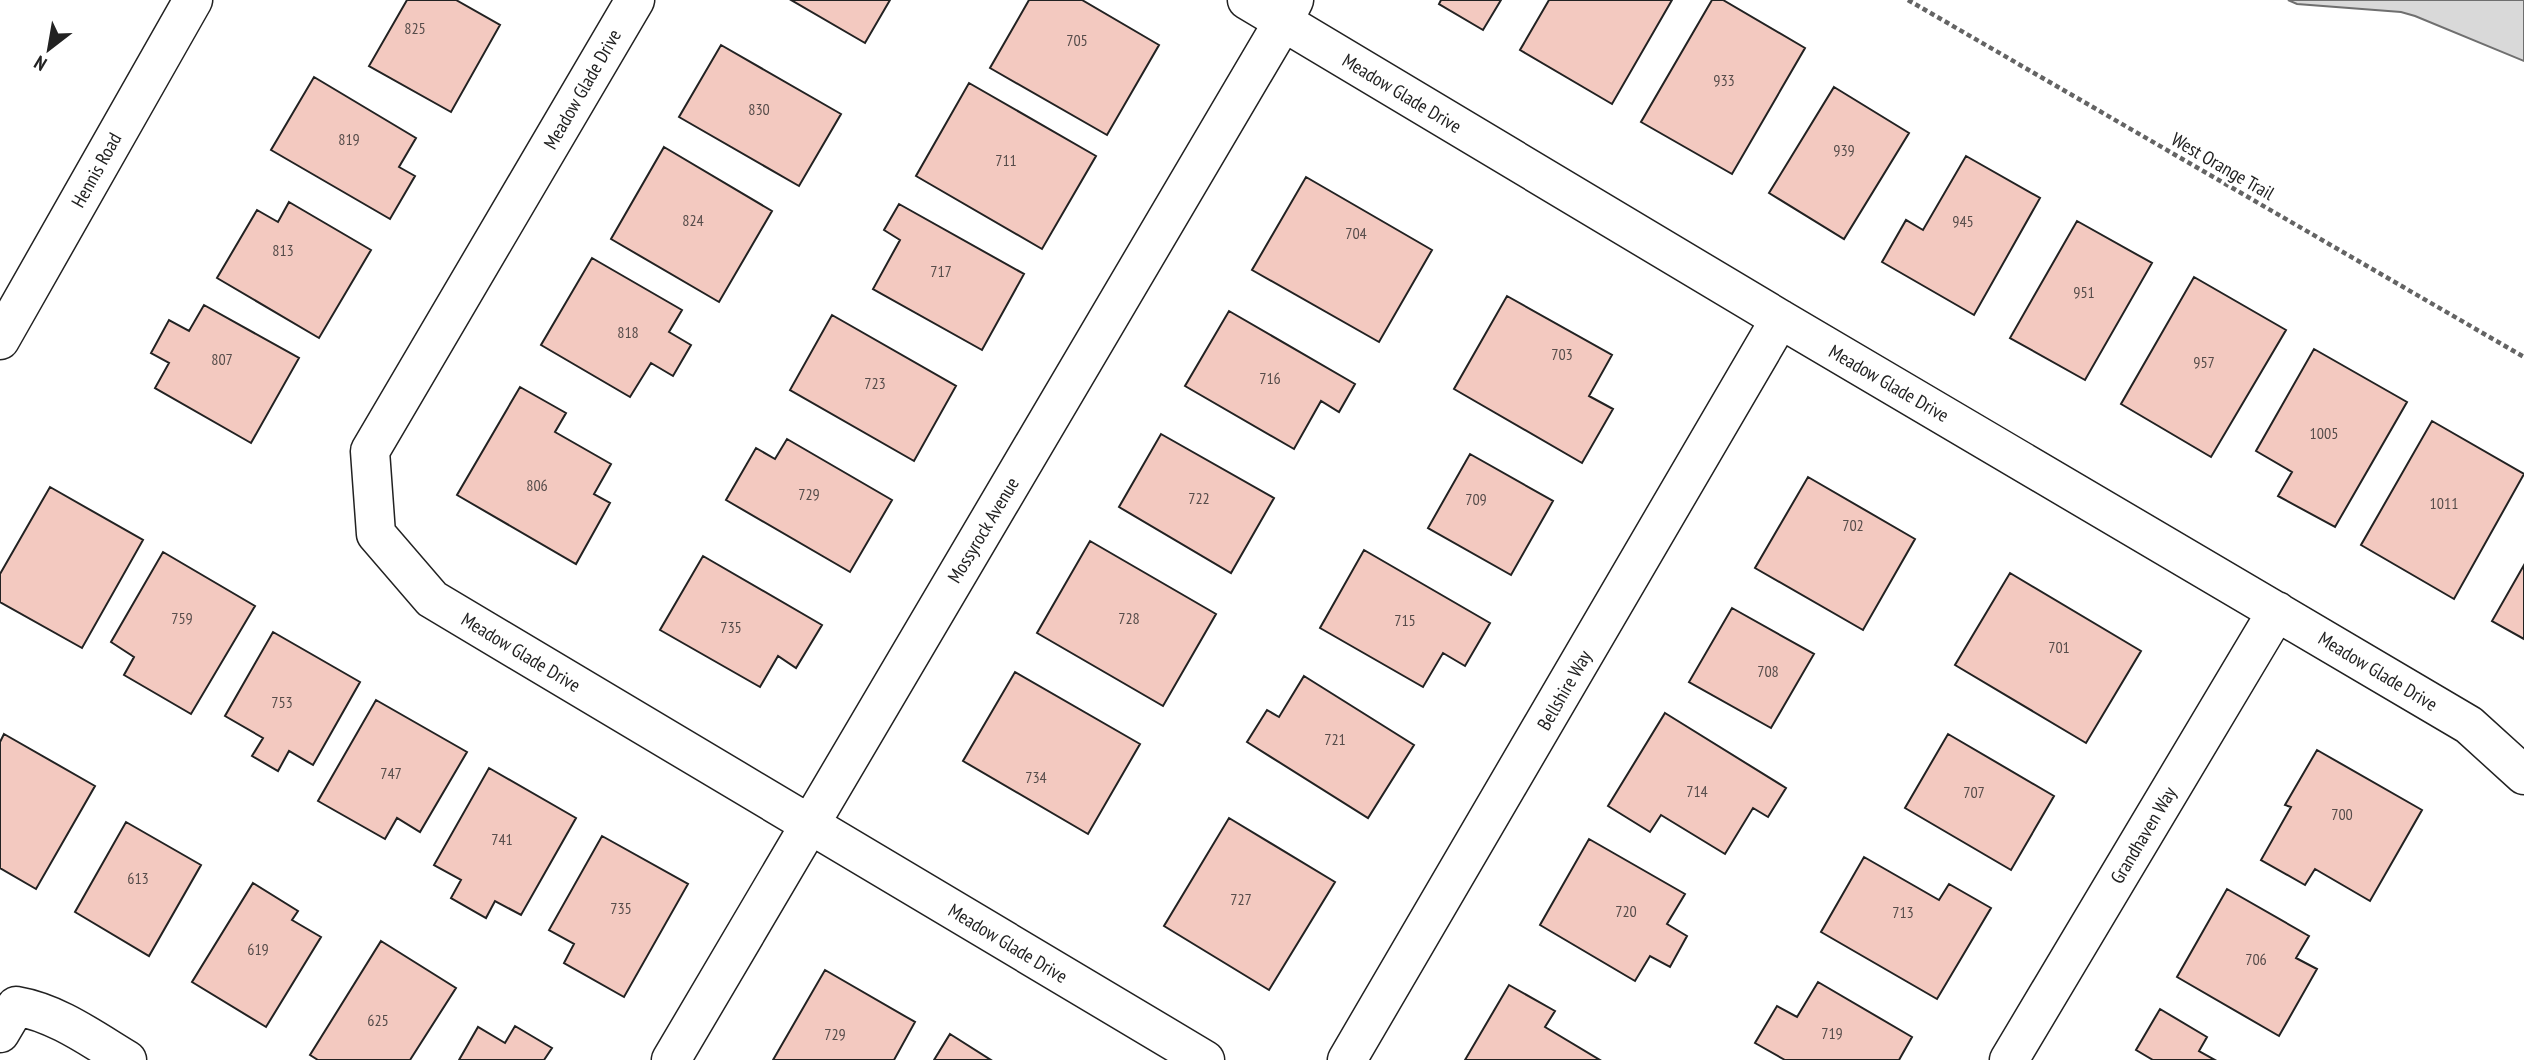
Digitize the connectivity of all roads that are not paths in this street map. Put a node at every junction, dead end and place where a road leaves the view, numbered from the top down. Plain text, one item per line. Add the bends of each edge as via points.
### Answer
1 (193, 0) edge
2 (635, 0) edge
3 (1247, 0) edge
4 (1289, 11) edge
5 (1780, 319) junction
6 (0, 340) edge
7 (2277, 611) junction
8 (2524, 775) edge
9 (808, 825) junction
10 (4, 1012) edge
11 (127, 1060) edge
12 (671, 1060) edge
13 (1205, 1060) edge
14 (1347, 1060) edge
15 (2009, 1060) edge

1 - 6 street, Hennis Road
2 - 9 street, Meadow Glade Drive via 370,451 376,534 432,599
3 - 4 street, Meadow Glade Drive
4 - 5 street, Meadow Glade Drive
4 - 9 street, Mossyrock Avenue
5 - 7 street, Meadow Glade Drive
5 - 14 street, Bellshire Way
7 - 8 street, Meadow Glade Drive via 2469,725
7 - 15 street, Grandhaven Way
9 - 12 street, Mossyrock Avenue
9 - 13 street, Meadow Glade Drive
10 - 11 street via 35,1009

